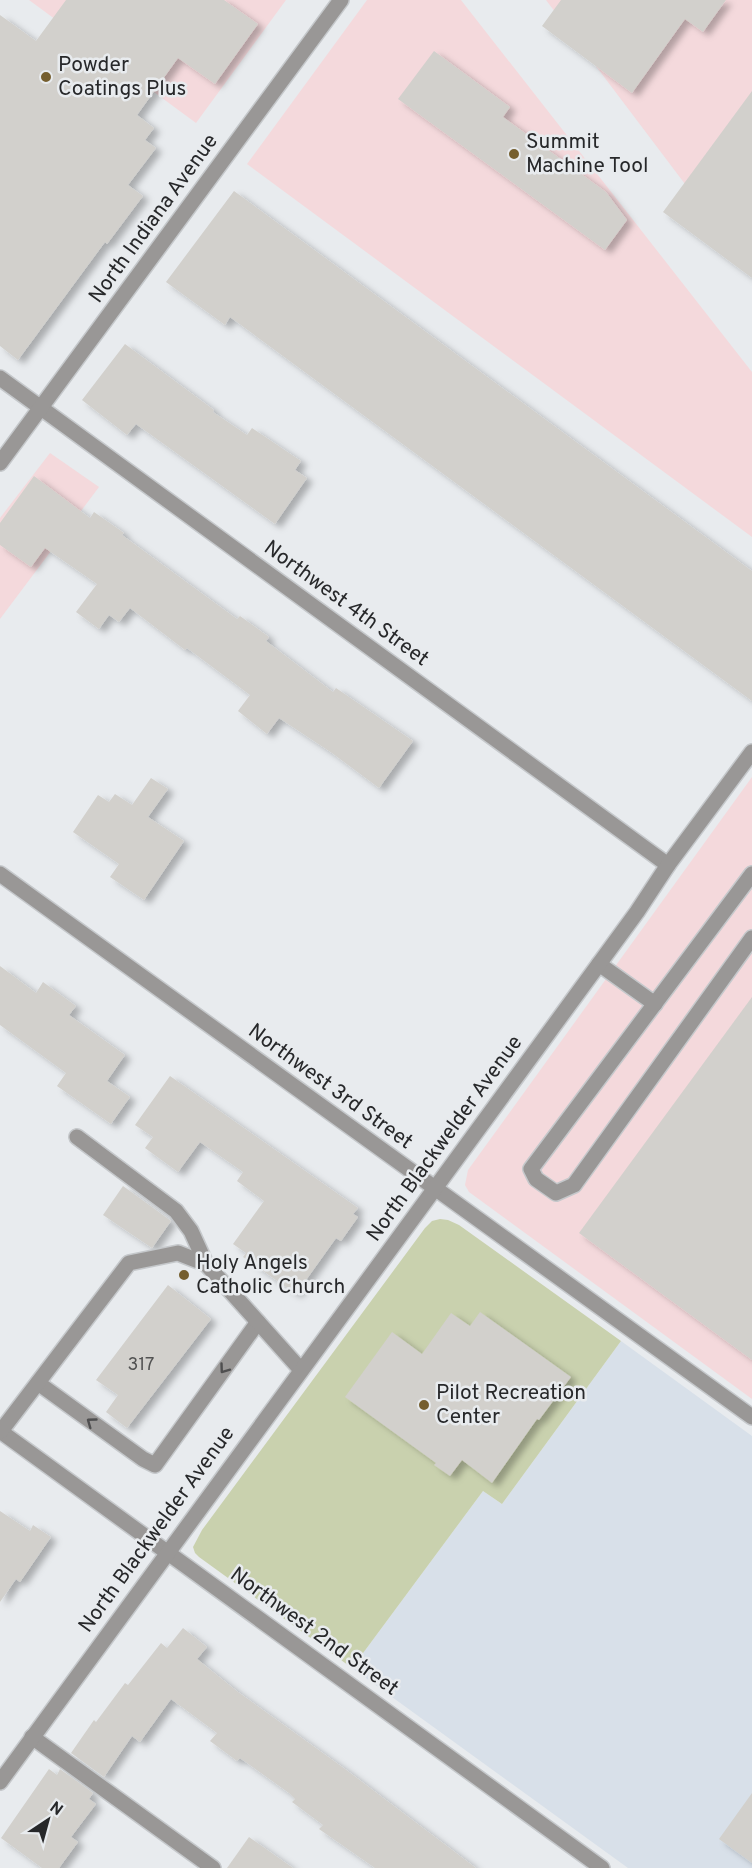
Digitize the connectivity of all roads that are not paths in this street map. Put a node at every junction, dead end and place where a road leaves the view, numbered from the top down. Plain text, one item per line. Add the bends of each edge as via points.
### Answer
1 (341, 0) edge
2 (0, 378) edge
3 (41, 408) junction
4 (0, 463) edge
5 (752, 752) edge
6 (668, 865) junction
7 (0, 874) edge
8 (752, 874) edge
9 (752, 939) edge
10 (599, 964) junction
11 (655, 1004) junction
12 (77, 1137) dead end
13 (435, 1189) junction
14 (206, 1264) junction
15 (258, 1322) junction
16 (301, 1370) junction
17 (38, 1383) junction
18 (752, 1418) edge
19 (1, 1431) edge
20 (167, 1551) junction
21 (32, 1737) junction
22 (0, 1782) edge
23 (213, 1868) edge
24 (602, 1868) edge

1 - 3 street, North Indiana Avenue
2 - 3 street, Northwest 4th Street
3 - 4 street, North Indiana Avenue
3 - 6 street, Northwest 4th Street
5 - 6 street, North Blackwelder Avenue
6 - 10 street, North Blackwelder Avenue
7 - 13 street, Northwest 3rd Street
8 - 11 street
9 - 11 street via 574,1185 556,1193 536,1179 531,1169
10 - 11 street
10 - 13 street, North Blackwelder Avenue
12 - 14 street via 176,1211 191,1231
13 - 16 street, North Blackwelder Avenue
13 - 18 street, Northwest 3rd Street
14 - 15 street
14 - 17 street via 178,1253 129,1263
15 - 16 street
15 -> 17 street via 155,1465
16 - 20 street, North Blackwelder Avenue
17 - 19 street
19 - 20 street, Northwest 2nd Street
20 - 21 street, North Blackwelder Avenue
20 - 24 street, Northwest 2nd Street
21 - 22 street, North Blackwelder Avenue
21 - 23 street

